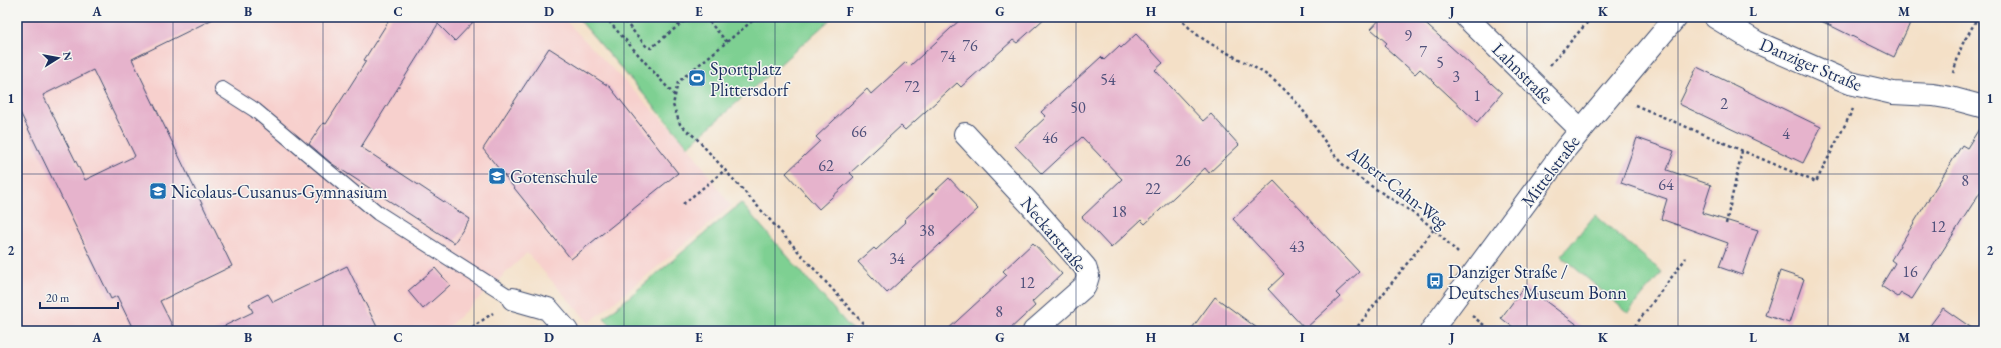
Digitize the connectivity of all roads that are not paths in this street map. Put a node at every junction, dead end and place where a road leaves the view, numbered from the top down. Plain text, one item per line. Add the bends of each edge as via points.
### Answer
1 (1466, 17) edge
2 (1676, 17) edge
3 (1715, 17) edge
4 (222, 89) dead end
5 (1984, 107) edge
6 (1581, 130) junction
7 (965, 134) dead end
8 (513, 299) joint
9 (567, 331) edge
10 (1034, 331) edge
11 (1431, 331) edge

1 - 6 street, Lahnstraße
2 - 6 street, Mittelstraße
3 - 5 street, Danziger Straße via 1756,42 1865,88 1946,97
4 - 8 lane via 255,110 378,213
6 - 11 street, Mittelstraße
7 - 10 street, Neckarstraße via 1085,267 1088,276 1085,286
8 - 9 street via 548,310

